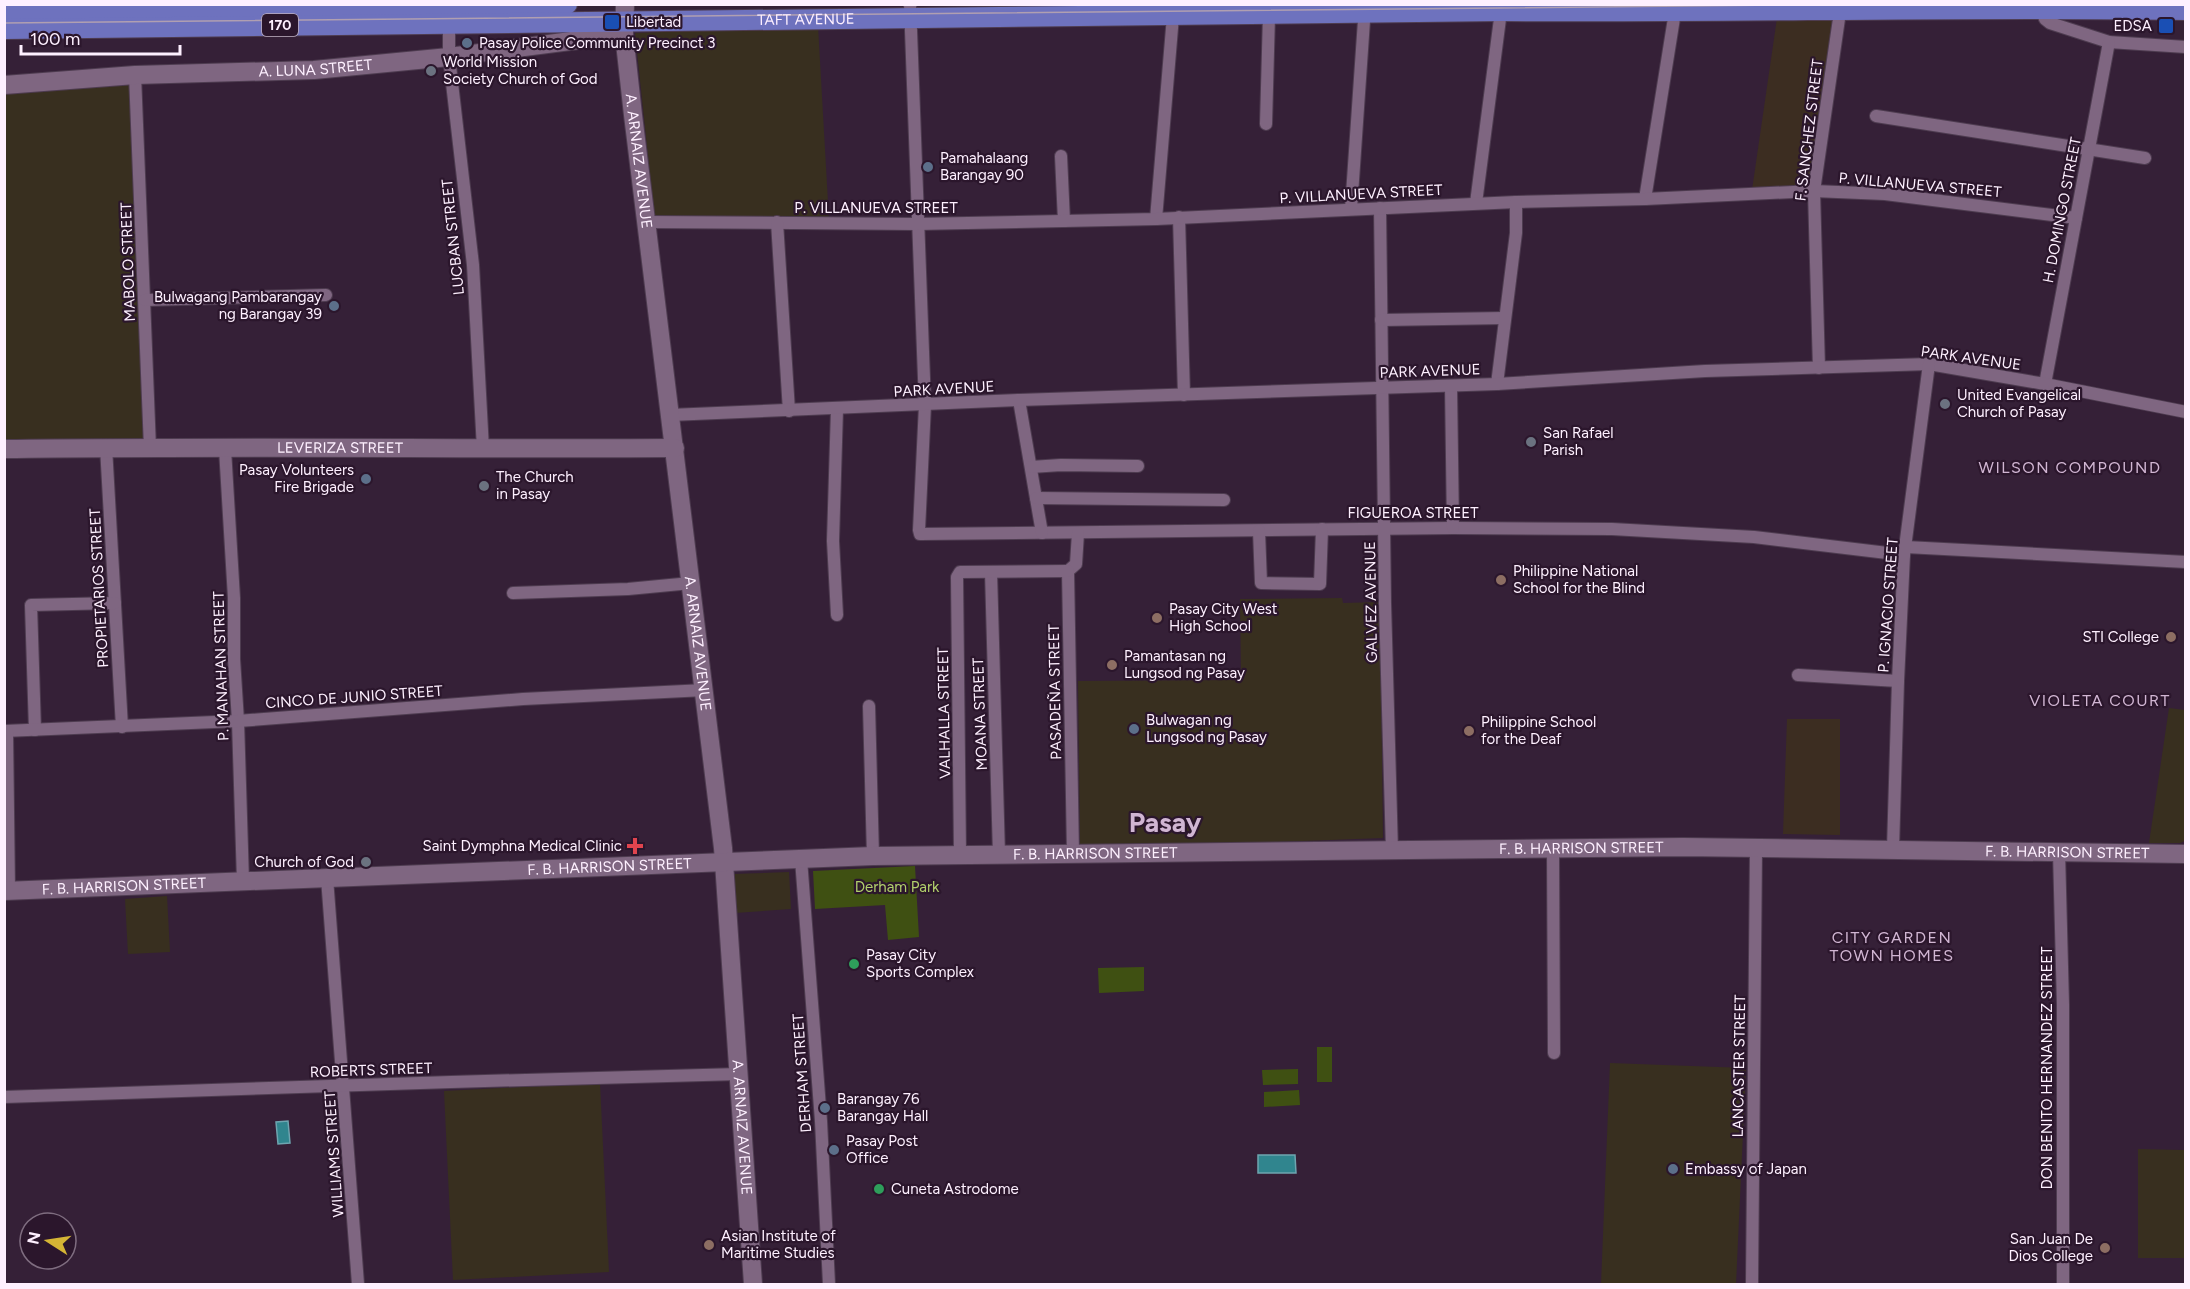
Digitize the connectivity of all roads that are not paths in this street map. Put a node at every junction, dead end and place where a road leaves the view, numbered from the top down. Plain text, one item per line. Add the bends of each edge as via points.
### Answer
1 (567, 4) edge
2 (2039, 6) edge
3 (1841, 7) edge
4 (1501, 8) edge
5 (1307, 9) edge
6 (1365, 9) edge
7 (1196, 10) edge
8 (2186, 10) edge
9 (440, 11) edge
10 (910, 11) edge
11 (1073, 11) edge
12 (1675, 12) junction
13 (4, 13) edge
14 (162, 14) edge
15 (67, 15) edge
16 (1269, 15) junction
17 (1173, 16) junction
18 (624, 20) edge
19 (4, 28) edge
20 (2109, 42) junction
21 (2186, 46) edge
22 (449, 57) junction
23 (135, 75) junction
24 (4, 85) edge
25 (1876, 116) dead end
26 (1266, 124) dead end
27 (2090, 149) junction
28 (1062, 156) dead end
29 (2145, 158) dead end
30 (1814, 191) junction
31 (1646, 199) junction
32 (1516, 202) junction
33 (1476, 203) junction
34 (1380, 208) junction
35 (1351, 209) junction
36 (1179, 217) junction
37 (2076, 218) junction
38 (1156, 219) junction
39 (1064, 221) junction
40 (646, 222) junction
41 (777, 222) junction
42 (917, 224) junction
43 (326, 295) dead end
44 (145, 300) junction
45 (1505, 318) junction
46 (1381, 320) junction
47 (1929, 364) junction
48 (1819, 368) junction
49 (1497, 384) junction
50 (2045, 384) junction
51 (1451, 386) junction
52 (1383, 387) junction
53 (1184, 395) junction
54 (1019, 400) junction
55 (925, 405) junction
56 (837, 408) junction
57 (789, 411) junction
58 (2185, 411) edge
59 (670, 415) junction
60 (106, 447) junction
61 (150, 448) junction
62 (675, 448) junction
63 (4, 449) edge
64 (225, 449) junction
65 (483, 449) junction
66 (1138, 466) dead end
67 (1030, 467) junction
68 (1036, 498) junction
69 (1224, 500) dead end
70 (1385, 528) junction
71 (1453, 528) junction
72 (1322, 529) junction
73 (1259, 531) junction
74 (1041, 533) junction
75 (1078, 533) junction
76 (1905, 551) junction
77 (2186, 562) edge
78 (1068, 571) junction
79 (991, 572) junction
80 (691, 583) junction
81 (513, 593) dead end
82 (115, 603) junction
83 (837, 615) dead end
84 (1798, 675) dead end
85 (1898, 681) junction
86 (705, 690) junction
87 (869, 706) dead end
88 (238, 721) junction
89 (122, 727) junction
90 (35, 730) junction
91 (6, 731) edge
92 (1756, 848) junction
93 (1553, 849) junction
94 (1893, 849) junction
95 (1392, 851) junction
96 (2060, 852) junction
97 (1073, 854) junction
98 (2186, 854) edge
99 (960, 855) junction
100 (999, 855) junction
101 (873, 856) junction
102 (801, 859) junction
103 (724, 863) junction
104 (327, 878) junction
105 (243, 881) junction
106 (7, 891) edge
107 (1554, 1053) dead end
108 (739, 1074) junction
109 (344, 1087) junction
110 (4, 1097) edge
111 (358, 1284) edge
112 (753, 1284) edge
113 (830, 1284) edge
114 (1752, 1284) edge
115 (2063, 1284) edge

1 - 9 main road, TAFT AVENUE / 170
2 - 3 main road, TAFT AVENUE / 170
2 - 8 main road, TAFT AVENUE / 170
2 - 20 street via 2050,23
3 - 12 main road, TAFT AVENUE / 170
3 - 30 street, F. SANCHEZ STREET
4 - 6 main road, TAFT AVENUE / 170
4 - 12 main road, TAFT AVENUE / 170
4 - 33 street
5 - 6 main road, TAFT AVENUE / 170
5 - 16 main road, TAFT AVENUE / 170
6 - 35 street
7 - 16 main road, TAFT AVENUE / 170
7 - 17 main road, TAFT AVENUE / 170
9 - 14 main road, TAFT AVENUE / 170
9 - 18 main road, TAFT AVENUE / 170 via 541,26
9 - 22 street, LUCBAN STREET via 449,28
10 - 11 main road, TAFT AVENUE / 170
10 - 18 main road, TAFT AVENUE / 170
10 - 42 street
11 - 17 main road, TAFT AVENUE / 170
12 - 31 street
13 - 15 main road, TAFT AVENUE / 170
14 - 15 main road, TAFT AVENUE / 170
15 - 19 main road, TAFT AVENUE / 170
16 - 26 street
17 - 38 street
18 - 22 main road, A. LUNA STREET
18 - 40 main road, A. ARNAIZ AVENUE
20 - 21 street
20 - 27 street, H. DOMINGO STREET
22 - 23 main road, A. LUNA STREET via 314,70
22 - 65 street, LUCBAN STREET via 472,265
23 - 24 main road, A. LUNA STREET
23 - 44 street, MABOLO STREET
25 - 27 street
27 - 29 street
27 - 37 street, H. DOMINGO STREET
28 - 39 street
30 - 31 street, P. VILLANUEVA STREET
30 - 37 street, P. VILLANUEVA STREET via 1895,195
30 - 48 street, F. SANCHEZ STREET
31 - 32 street, P. VILLANUEVA STREET
32 - 33 street, P. VILLANUEVA STREET
32 - 45 street
33 - 34 street, P. VILLANUEVA STREET
34 - 35 street, P. VILLANUEVA STREET
34 - 46 street, GALVEZ AVENUE
35 - 36 street, P. VILLANUEVA STREET
36 - 38 street, P. VILLANUEVA STREET
36 - 53 street
37 - 50 street, H. DOMINGO STREET
38 - 39 street, P. VILLANUEVA STREET
39 - 42 street, P. VILLANUEVA STREET
40 - 41 street, P. VILLANUEVA STREET
40 - 59 main road, A. ARNAIZ AVENUE
41 - 42 street, P. VILLANUEVA STREET
41 - 57 street
42 - 55 street
43 - 44 street
44 - 61 street, MABOLO STREET
45 - 46 street
45 - 49 street
46 - 52 street, GALVEZ AVENUE
47 - 48 street, PARK AVENUE
47 - 50 street, PARK AVENUE
47 - 76 street, P. IGNACIO STREET
48 - 49 street, PARK AVENUE
49 - 51 street, PARK AVENUE
50 - 58 street, PARK AVENUE
51 - 52 street, PARK AVENUE
51 - 71 street
52 - 53 street, PARK AVENUE
52 - 70 street, GALVEZ AVENUE
53 - 54 street, PARK AVENUE
54 - 55 street, PARK AVENUE
54 - 67 street
55 - 56 street, PARK AVENUE
55 - 74 street, FIGUEROA STREET via 921,534
56 - 57 street, PARK AVENUE
56 - 83 street via 833,541
57 - 59 street, PARK AVENUE
59 - 62 main road, A. ARNAIZ AVENUE
60 - 61 main road, LEVERIZA STREET
60 - 63 main road, LEVERIZA STREET
60 - 82 street, PROPIETARIOS STREET
61 - 64 main road, LEVERIZA STREET
62 - 65 main road, LEVERIZA STREET
62 - 80 main road, A. ARNAIZ AVENUE
64 - 65 main road, LEVERIZA STREET
64 - 88 street, P. MANAHAN STREET
66 - 67 street
67 - 68 street
68 - 69 street
68 - 74 street
70 - 71 street, FIGUEROA STREET
70 - 72 street, FIGUEROA STREET
70 - 95 street, GALVEZ AVENUE
71 - 76 street, FIGUEROA STREET via 1700,532
72 - 73 street, FIGUEROA STREET
72 - 73 street via 1320,584 1261,583
73 - 75 street, FIGUEROA STREET
74 - 75 street, FIGUEROA STREET
75 - 78 street, PASADEÑA STREET via 1076,564
76 - 77 street, FIGUEROA STREET
76 - 85 street, P. IGNACIO STREET
78 - 79 street
78 - 97 street, PASADEÑA STREET
79 - 99 street, VALHALLA STREET via 960,572 957,583
79 - 100 street, MOANA STREET
80 - 81 street
80 - 86 main road, A. ARNAIZ AVENUE
82 - 89 street, PROPIETARIOS STREET
82 - 90 street via 32,605
84 - 85 street
85 - 94 street, P. IGNACIO STREET
86 - 88 street, CINCO DE JUNIO STREET via 523,699
86 - 103 main road, A. ARNAIZ AVENUE
87 - 101 street
88 - 89 street, CINCO DE JUNIO STREET
88 - 105 street, P. MANAHAN STREET
89 - 90 street, CINCO DE JUNIO STREET
90 - 91 street, CINCO DE JUNIO STREET
91 - 106 street
92 - 93 main road, F. B. HARRISON STREET
92 - 94 main road, F. B. HARRISON STREET
92 - 114 street, LANCASTER STREET
93 - 95 main road, F. B. HARRISON STREET
93 - 107 street
94 - 96 main road, F. B. HARRISON STREET
95 - 97 main road, F. B. HARRISON STREET
96 - 98 main road, F. B. HARRISON STREET
96 - 115 street, DON BENITO HERNANDEZ STREET
97 - 100 main road, F. B. HARRISON STREET
99 - 100 main road, F. B. HARRISON STREET
99 - 101 main road, F. B. HARRISON STREET
101 - 102 main road, F. B. HARRISON STREET
102 - 103 main road, F. B. HARRISON STREET
102 - 113 street, DERHAM STREET
103 - 104 main road, F. B. HARRISON STREET
103 - 108 main road, A. ARNAIZ AVENUE
104 - 105 main road, F. B. HARRISON STREET
104 - 109 street, WILLIAMS STREET
105 - 106 main road, F. B. HARRISON STREET
108 - 109 street, ROBERTS STREET
108 - 112 main road, A. ARNAIZ AVENUE
109 - 110 street, ROBERTS STREET
109 - 111 street, WILLIAMS STREET

